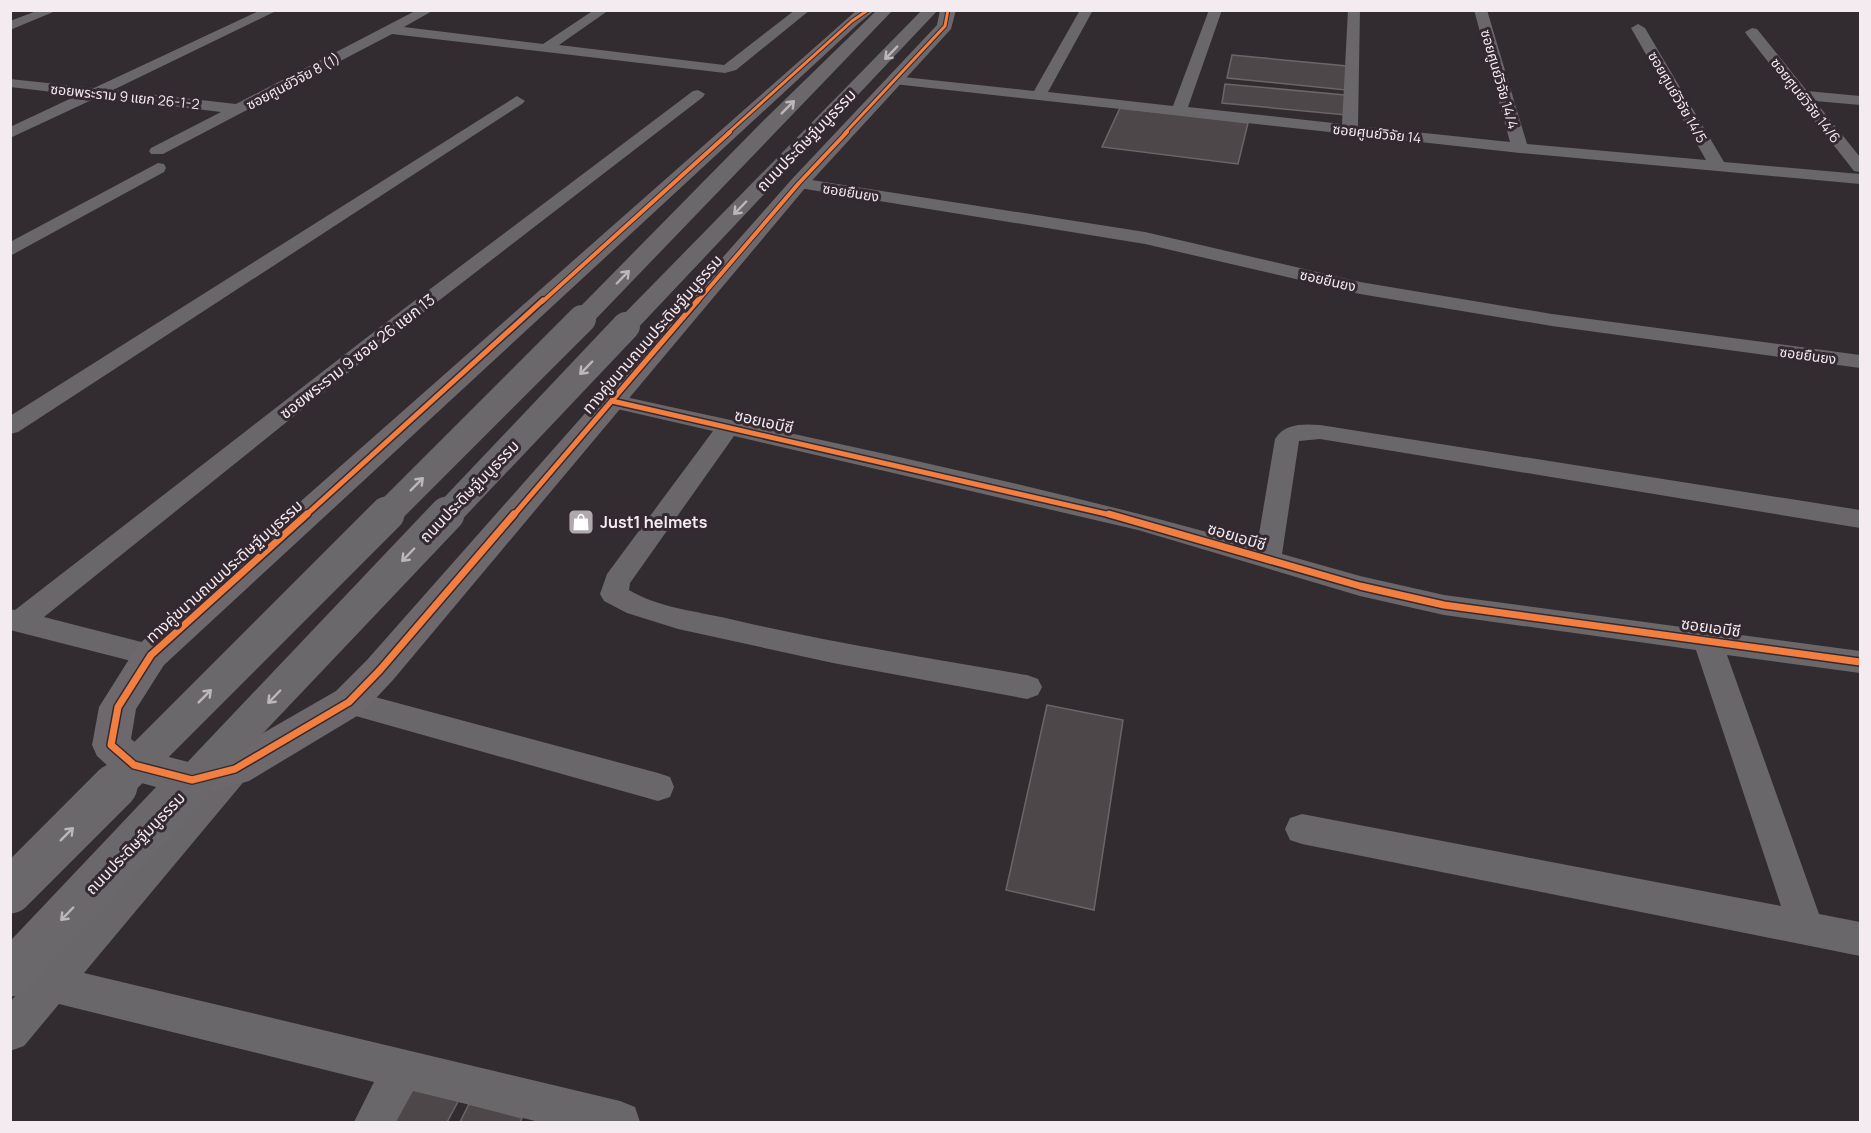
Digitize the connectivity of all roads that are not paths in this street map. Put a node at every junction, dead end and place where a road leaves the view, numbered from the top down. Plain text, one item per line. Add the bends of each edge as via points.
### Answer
1 (52, 10) edge
2 (272, 10) edge
3 (428, 10) edge
4 (603, 10) edge
5 (804, 10) edge
6 (868, 10) edge
7 (886, 10) edge
8 (931, 10) edge
9 (948, 10) edge
10 (1087, 10) edge
11 (1216, 10) edge
12 (1354, 10) edge
13 (1480, 10) edge
14 (10, 26) edge
15 (1638, 28) dead end
16 (392, 30) junction
17 (1752, 32) dead end
18 (547, 47) junction
19 (894, 80) junction
20 (10, 83) edge
21 (95, 93) junction
22 (698, 94) dead end
23 (1802, 95) junction
24 (1038, 96) junction
25 (1860, 100) edge
26 (517, 101) dead end
27 (239, 109) junction
28 (1179, 111) junction
29 (741, 122) junction
30 (770, 125) junction
31 (1350, 130) junction
32 (830, 131) junction
33 (10, 133) edge
34 (1833, 135) junction
35 (1860, 137) edge
36 (1520, 148) junction
37 (1718, 166) junction
38 (1860, 167) edge
39 (1860, 179) edge
40 (799, 183) junction
41 (10, 250) edge
42 (1860, 362) edge
43 (612, 401) junction
44 (729, 426) junction
45 (10, 427) edge
46 (1860, 519) edge
47 (1268, 560) junction
48 (14, 621) edge
49 (1707, 640) junction
50 (151, 655) junction
51 (1860, 662) edge
52 (1027, 687) dead end
53 (349, 702) junction
54 (235, 769) junction
55 (658, 787) dead end
56 (1302, 829) dead end
57 (10, 891) edge
58 (1807, 930) junction
59 (1860, 939) edge
60 (10, 974) edge
61 (53, 984) junction
62 (10, 1032) edge
63 (403, 1070) junction
64 (375, 1122) edge
65 (620, 1122) edge

1 - 14 street
2 - 21 street
3 - 16 street, ซอยศูนย์วิจัย 8 (1)
4 - 18 street
5 - 18 street via 725,69
6 - 29 street, ทางคู่ขนานถนนประดิษฐ์มนูธรรม
30 -> 7 main road
8 -> 32 main road, ถนนประดิษฐ์มนูธรรม
9 - 19 street, ทางคู่ขนานถนนประดิษฐ์มนูธรรม via 945,26
10 - 24 street
11 - 28 street
12 - 31 street
13 - 36 street, ซอยศูนย์วิจัย 14/4
15 - 37 street, ซอยศูนย์วิจัย 14/5
16 - 18 street
16 - 27 street, ซอยศูนย์วิจัย 8 (1)
17 - 23 street, ซอยศูนย์วิจัย 14/6
19 - 24 street, ซอยศูนย์วิจัย 14
19 - 32 street, ทางคู่ขนานถนนประดิษฐ์มนูธรรม
20 - 21 street, ซอยพระราม 9 แยก 26-1-2
21 - 27 street, ซอยพระราม 9 แยก 26-1-2
21 - 33 street
22 - 48 street, ซอยพระราม 9 ซอย 26 แยก 13
23 - 25 street
23 - 34 street, ซอยศูนย์วิจัย 14/6
24 - 28 street, ซอยศูนย์วิจัย 14
26 - 45 street
27 - 41 street, ซอยศูนย์วิจัย 8 (1)
28 - 31 street, ซอยศูนย์วิจัย 14
29 - 30 main road
29 - 50 street, ทางคู่ขนานถนนประดิษฐ์มนูธรรม
57 -> 30 main road, bridge via 582,319
31 - 36 street, ซอยศูนย์วิจัย 14
32 - 40 street, ทางคู่ขนานถนนประดิษฐ์มนูธรรม
32 -> 60 main road, ถนนประดิษฐ์มนูธรรม, bridge via 626,326
34 - 35 street
34 - 38 street, ซอยศูนย์วิจัย 14/6
36 - 37 street, ซอยศูนย์วิจัย 14
37 - 39 street, ซอยศูนย์วิจัย 14
40 - 42 street, ซอยยืนยง via 1145,238 1371,290
40 - 43 street, ทางคู่ขนานถนนประดิษฐ์มนูธรรม
43 - 44 street, ซอยเอบีซี
43 - 53 street, ทางคู่ขนานถนนประดิษฐ์มนูธรรม
44 - 47 street, ซอยเอบีซี via 1141,522
44 - 52 street via 617,581 614,594 667,615 801,648
46 - 47 street via 1320,432 1299,432 1287,439
47 - 49 street, ซอยเอบีซี via 1444,605
48 - 50 street
49 - 51 street, ซอยเอบีซี
49 - 58 street
50 - 54 street, ทางคู่ขนานถนนประดิษฐ์มนูธรรม via 118,706 111,745 134,765 192,780
53 - 54 street, ทางคู่ขนานถนนประดิษฐ์มนูธรรม
53 - 55 street
54 - 61 street
56 - 58 street
58 - 59 street
61 - 62 street
61 - 63 street
63 - 64 street
63 - 65 street

